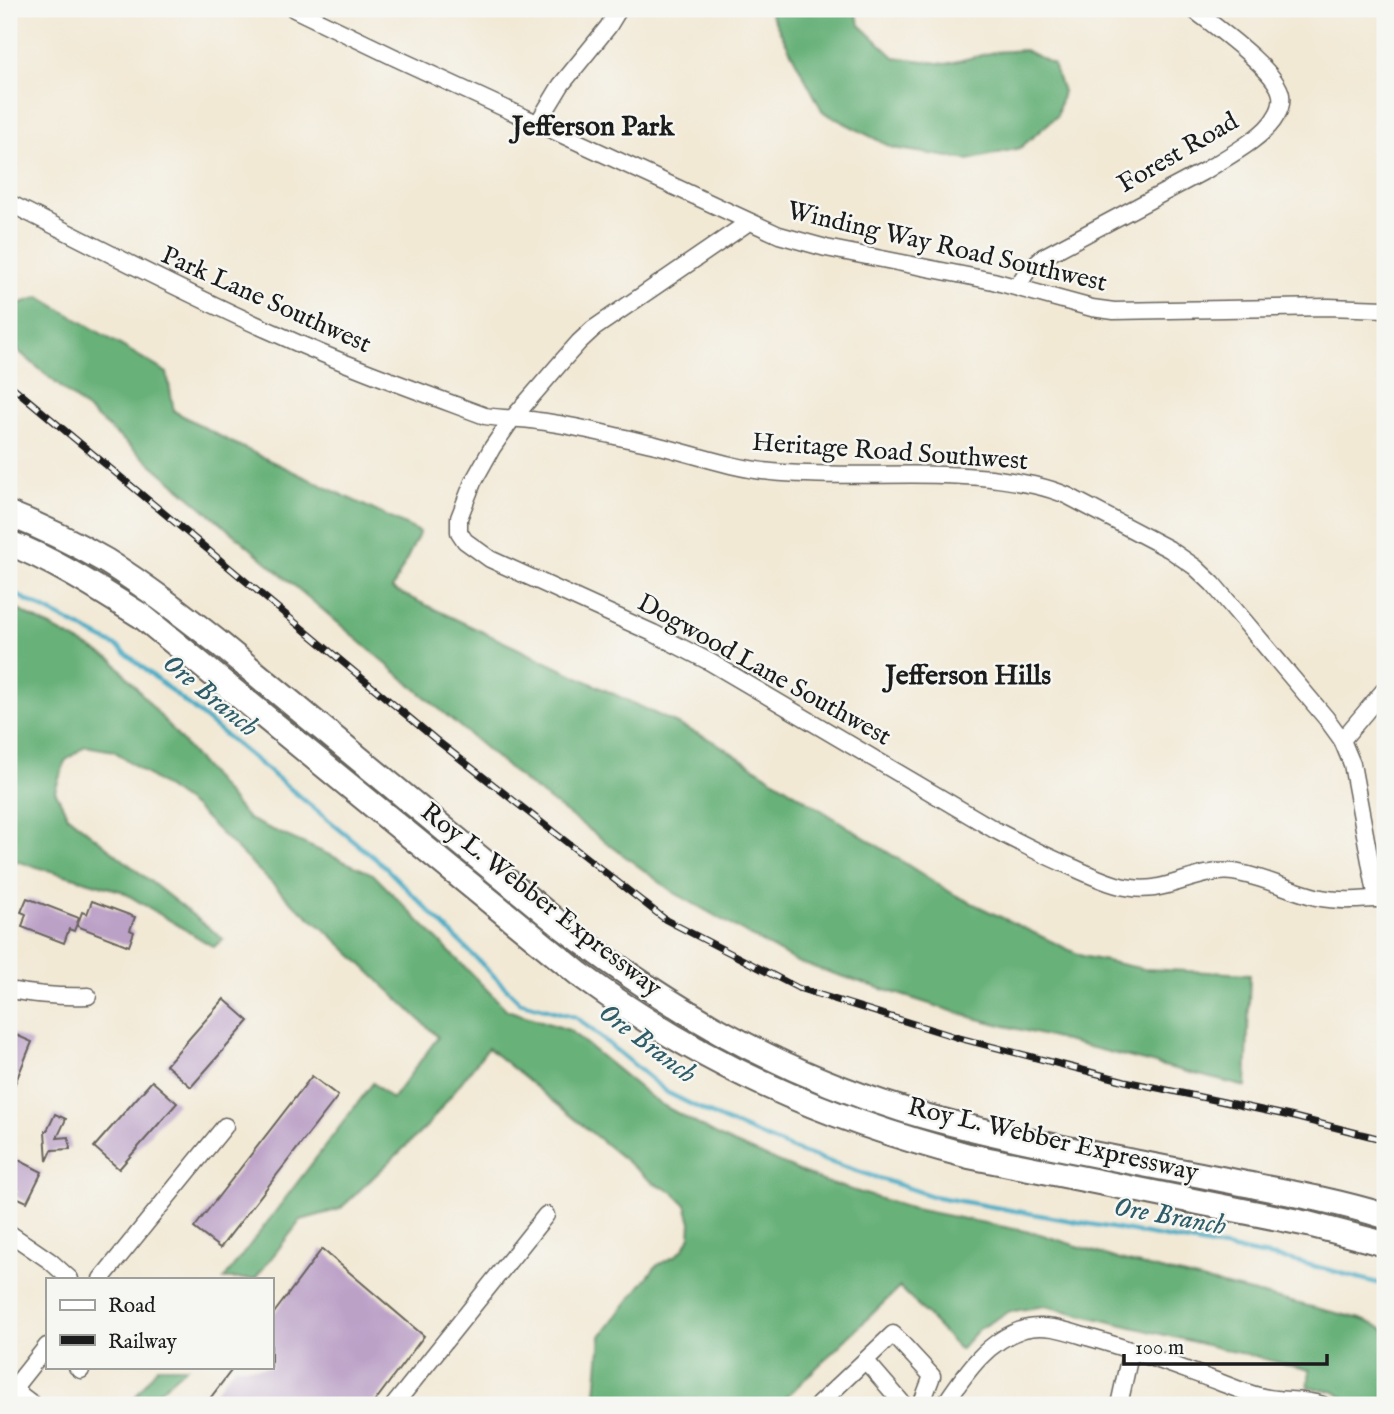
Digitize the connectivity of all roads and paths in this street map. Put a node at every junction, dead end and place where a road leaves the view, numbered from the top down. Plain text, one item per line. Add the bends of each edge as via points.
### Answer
1 (294, 9) edge
2 (619, 9) edge
3 (1193, 9) edge
4 (538, 123) junction
5 (9, 203) edge
6 (749, 222) junction
7 (1017, 287) junction
8 (1385, 309) edge
9 (512, 419) junction
10 (9, 514) edge
11 (9, 543) edge
12 (1385, 689) edge
13 (1342, 740) junction
14 (1381, 899) edge
15 (9, 990) edge
16 (88, 996) dead end
17 (225, 1126) dead end
18 (546, 1215) dead end
19 (1385, 1216) edge
20 (9, 1233) edge
21 (1385, 1244) edge
22 (69, 1278) edge
23 (102, 1278) edge
24 (46, 1347) edge
25 (1131, 1350) junction
26 (866, 1362) junction
27 (11, 1391) edge
28 (34, 1405) edge
29 (394, 1405) edge
30 (818, 1405) edge
31 (904, 1405) edge
32 (921, 1405) edge
33 (944, 1405) edge
34 (1119, 1405) edge
35 (1323, 1405) edge

1 - 4 street, Winding Way Road Southwest
2 - 4 street
3 - 7 street, Forest Road via 1270,74 1281,95 1276,117 1259,135 1216,164 1043,257
4 - 6 street, Winding Way Road Southwest
5 - 9 street, Park Lane Southwest via 278,335 485,416
6 - 7 street, Winding Way Road Southwest via 826,248
6 - 9 street, Dogwood Lane Southwest via 593,330
7 - 8 street, Winding Way Road Southwest via 1114,311
9 - 13 street, Heritage Road Southwest via 640,441 770,472 925,473 1051,489 1195,567
9 - 14 street, Dogwood Lane Southwest via 473,482 459,519 459,533 465,541 490,559 710,662 995,830 1110,884 1157,888 1229,872 1315,897
10 - 19 highway, Roy L. Webber Expressway via 107,562 164,601 600,956 658,996 757,1052 866,1098 915,1113
11 - 21 highway, Roy L. Webber Expressway via 143,617 579,974 665,1033 721,1064 873,1129 969,1157 1308,1224
12 - 13 street
13 - 14 street, Heritage Road Southwest via 1352,764
15 - 16 street via 39,996
17 - 23 street
18 - 29 street
20 - 22 street
24 - 27 street
25 - 33 street via 1057,1328 1027,1328 983,1353
25 - 34 street
25 - 35 street via 1260,1396
26 - 30 street
26 - 31 street
26 - 32 street via 893,1335 932,1376
27 - 28 street

